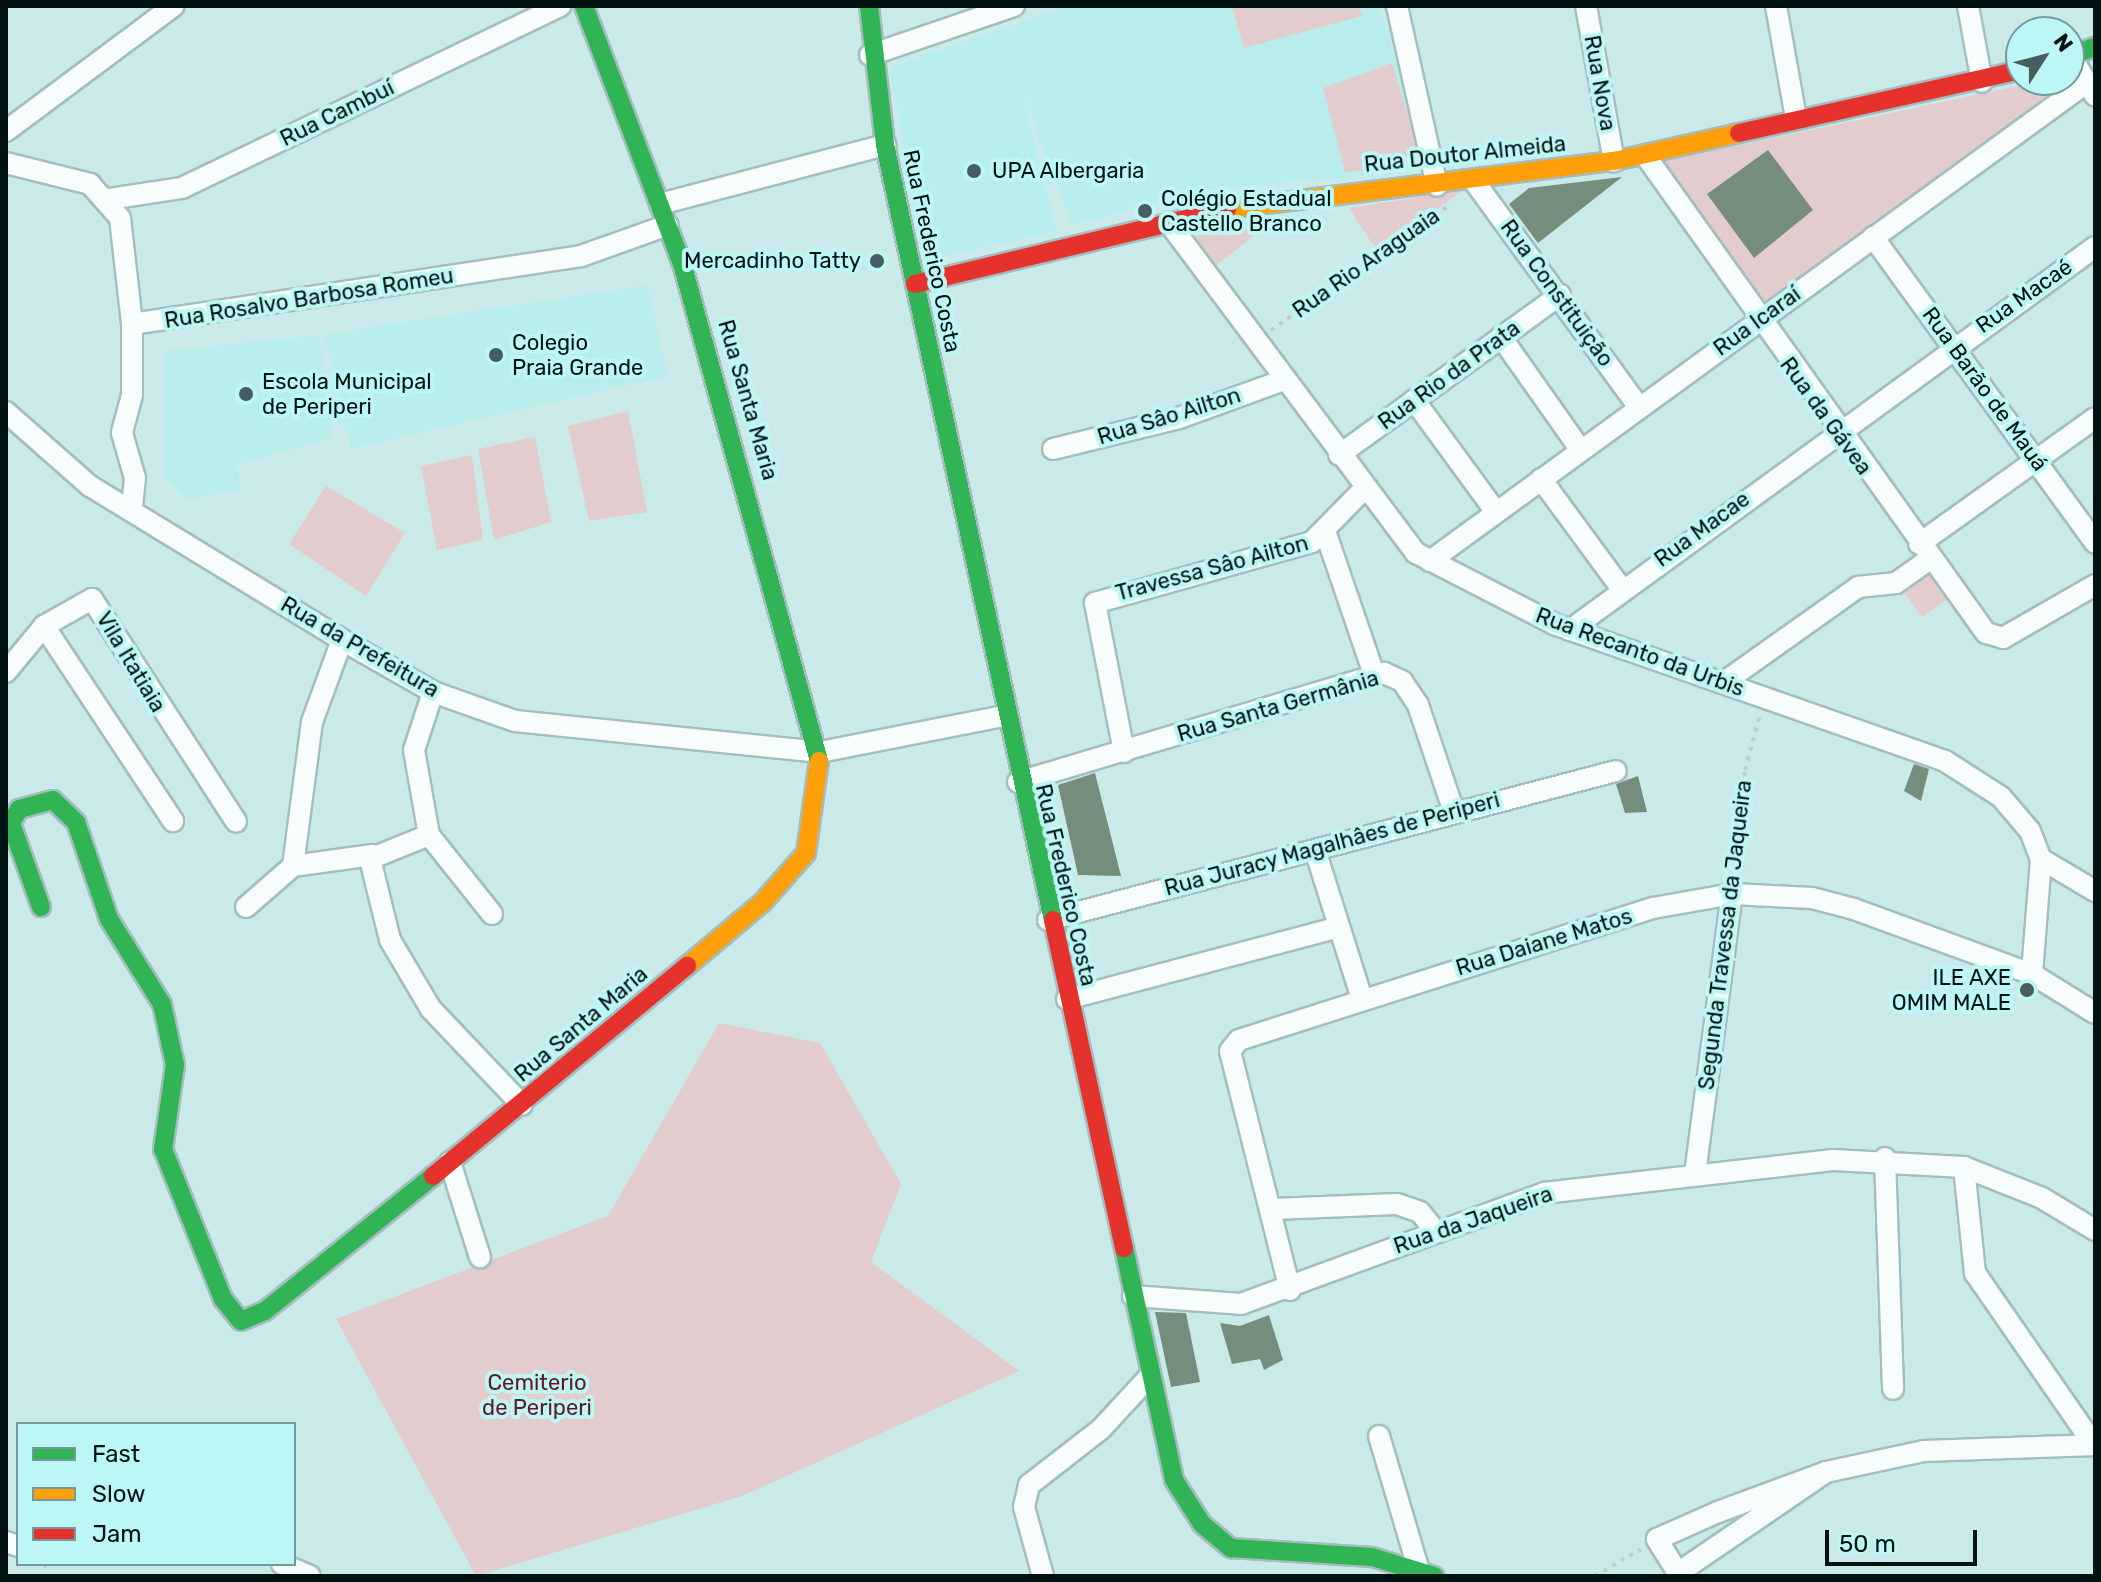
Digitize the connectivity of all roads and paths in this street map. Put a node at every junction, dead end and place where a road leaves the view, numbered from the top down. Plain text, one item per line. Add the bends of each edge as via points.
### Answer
1 (174, 6) edge
2 (560, 6) edge
3 (584, 6) edge
4 (869, 6) edge
5 (1014, 6) edge
6 (1397, 6) edge
7 (1586, 6) edge
8 (1776, 6) edge
9 (1968, 6) edge
10 (2095, 47) edge
11 (870, 55) junction
12 (2085, 67) edge
13 (2005, 75) edge
14 (1982, 82) junction
15 (2054, 96) edge
16 (1796, 118) junction
17 (6, 131) edge
18 (885, 145) junction
19 (1645, 155) junction
20 (1614, 161) junction
21 (6, 163) edge
22 (1475, 183) junction
23 (1437, 186) junction
24 (109, 199) junction
25 (660, 204) junction
26 (1169, 223) junction
27 (668, 225) junction
28 (1873, 237) junction
29 (2095, 247) edge
30 (915, 284) junction
31 (1560, 295) junction
32 (1758, 320) junction
33 (132, 324) junction
34 (1501, 337) junction
35 (1256, 340) junction
36 (1953, 346) junction
37 (1284, 380) junction
38 (1414, 400) junction
39 (1639, 407) junction
40 (6, 412) edge
41 (2095, 418) edge
42 (1837, 431) junction
43 (1053, 449) dead end
44 (1580, 449) junction
45 (1339, 455) junction
46 (2036, 459) junction
47 (1541, 479) junction
48 (1364, 489) junction
49 (132, 509) junction
50 (1496, 512) junction
51 (1326, 534) junction
52 (2095, 543) edge
53 (1924, 552) junction
54 (1430, 561) junction
55 (2095, 585) edge
56 (1621, 588) junction
57 (44, 626) junction
58 (1570, 630) junction
59 (342, 640) junction
60 (6, 672) edge
61 (1374, 674) junction
62 (1723, 683) junction
63 (433, 692) junction
64 (1765, 697) junction
65 (1004, 716) junction
66 (820, 752) junction
67 (1124, 752) junction
68 (1616, 771) dead end
69 (1018, 782) junction
70 (1454, 812) junction
71 (173, 821) dead end
72 (236, 822) dead end
73 (429, 835) junction
74 (1316, 853) junction
75 (372, 855) junction
76 (2041, 859) junction
77 (293, 866) junction
78 (2095, 891) edge
79 (1732, 894) junction
80 (41, 907) dead end
81 (246, 907) dead end
82 (492, 914) dead end
83 (1048, 920) junction
84 (1339, 927) junction
85 (2032, 974) junction
86 (1067, 999) junction
87 (1362, 999) junction
88 (2095, 1013) edge
89 (522, 1105) junction
90 (1885, 1158) junction
91 (450, 1162) junction
92 (1964, 1167) junction
93 (1695, 1174) junction
94 (1273, 1209) junction
95 (1434, 1229) junction
96 (2095, 1230) edge
97 (480, 1257) dead end
98 (1290, 1290) junction
99 (1133, 1296) junction
100 (1148, 1378) junction
101 (1893, 1389) dead end
102 (1379, 1436) dead end
103 (2095, 1445) edge
104 (1826, 1472) junction
105 (1657, 1539) junction
106 (287, 1566) edge
107 (1426, 1572) edge
108 (310, 1576) edge
109 (1043, 1576) edge
110 (1595, 1576) edge

1 - 17 street
2 - 24 street, Rua Cambuí via 202,180 148,198
3 - 25 main road, Rua Santa Maria
4 - 11 main road, Rua Frederico Costa
5 - 11 street
6 - 23 street
7 - 20 street, Rua Nova
8 - 16 street
9 - 14 street
10 - 12 main road
11 - 18 main road, Rua Frederico Costa
13 - 14 main road, Rua Doutor Almeida
14 - 16 main road, Rua Doutor Almeida
15 - 28 street, Rua Icaraí
16 - 19 main road, Rua Doutor Almeida
18 - 25 street
18 - 30 main road, Rua Frederico Costa
19 - 20 main road, Rua Doutor Almeida
19 - 32 street, Rua da Gávea
20 - 22 main road, Rua Doutor Almeida
21 - 24 street via 90,184
22 - 23 main road, Rua Doutor Almeida
22 - 31 street, Rua Constituição
22 - 35 path, Rua Rio Araguaia
23 - 26 main road, Rua Doutor Almeida via 1251,203
24 - 33 street via 120,218
25 - 27 main road, Rua Santa Maria
26 - 30 main road, Rua Doutor Almeida
26 - 35 street, Rua Recanto da Urbis
27 - 33 street, Rua Rosalvo Barbosa Romeu via 581,256
27 - 66 main road, Rua Santa Maria
28 - 32 street, Rua Icaraí
28 - 36 street, Rua Barão de Mauá
29 - 36 street, Rua Macaé
30 - 65 main road, Rua Frederico Costa
31 - 34 street, Rua Rio da Prata
31 - 39 street, Rua Constituição
32 - 39 street, Rua Icaraí
32 - 42 street, Rua da Gávea
33 - 49 street, Rua Rosalvo Barbosa Romeu via 132,395 122,433 135,478
34 - 38 street, Rua Rio da Prata
34 - 44 street
35 - 37 street, Rua Recanto da Urbis
36 - 42 street, Rua Macaé
36 - 46 street, Rua Barão de Mauá
37 - 43 street, Rua Sâo Ailton via 1179,418
37 - 45 street, Rua Recanto da Urbis
38 - 45 street, Rua Rio da Prata
38 - 50 street
39 - 44 street, Rua Icaraí
40 - 49 street, Rua da Prefeitura via 67,469
41 - 46 street
42 - 53 street, Rua da Gávea
42 - 56 street, Rua Macae
44 - 47 street, Rua Icaraí
45 - 48 street, Rua Recanto da Urbis
46 - 52 street, Rua Barão de Mauá
46 - 53 street
47 - 50 street, Rua Icaraí
47 - 56 street
48 - 51 street, Travessa Sâo Ailton
48 - 54 street, Rua Recanto da Urbis
49 - 59 street, Rua da Prefeitura
50 - 54 street, Rua Icaraí
51 - 61 street
51 - 67 street, Travessa Sâo Ailton via 1095,603
53 - 55 street, Rua da Gávea via 1986,633 2003,638
53 - 62 street via 1896,583 1858,587
54 - 58 street, Rua Recanto da Urbis
56 - 58 street, Rua Macae
57 - 60 street, Vila Itatiaia
57 - 71 street
57 - 72 street, Vila Itatiaia via 92,599
58 - 62 street, Rua Recanto da Urbis
59 - 63 street, Rua da Prefeitura
59 - 77 street via 312,722
61 - 67 street, Rua Santa Germânia
61 - 70 street, Rua Santa Germânia via 1393,675 1409,690
62 - 64 street, Rua Recanto da Urbis
63 - 66 street, Rua da Prefeitura via 515,721
63 - 73 street via 414,750
64 - 76 street, Rua Recanto da Urbis via 1978,779 2023,821
64 - 79 path, Segunda Travessa da Jaqueira via 1745,770
65 - 66 street, Rua da Prefeitura
65 - 69 main road, Rua Frederico Costa
66 - 89 main road, Rua Santa Maria via 814,822 787,879
67 - 69 street, Rua Santa Germânia
68 - 70 street, Rua Juracy Magalhâes de Periperi
69 - 83 main road, Rua Frederico Costa
70 - 74 street, Rua Juracy Magalhâes de Periperi
73 - 75 street
73 - 82 street
74 - 83 street, Rua Juracy Magalhâes de Periperi
74 - 84 street
75 - 77 street
75 - 89 street via 379,904 407,974
76 - 78 street
76 - 85 street, Rua Recanto da Urbis
77 - 81 street
79 - 85 street, Rua Daiane Matos via 1812,898 1854,909
79 - 87 street, Rua Daiane Matos via 1653,908
79 - 93 street, Segunda Travessa da Jaqueira
80 - 91 main road, Rua Santa Maria via 11,823 19,809 53,800 76,822 109,919 162,1004 175,1065 163,1149 223,1299 241,1321 265,1311
83 - 86 main road, Rua Frederico Costa
84 - 86 street
84 - 87 street
85 - 88 street, Rua Daiane Matos
86 - 99 main road, Rua Frederico Costa
87 - 94 street, Rua Daiane Matos via 1231,1047
89 - 91 main road, Rua Santa Maria
90 - 92 street, Rua da Jaqueira
90 - 93 street, Rua da Jaqueira
90 - 101 street
91 - 97 street
92 - 96 street, Rua da Jaqueira via 2042,1198
92 - 103 street via 1975,1273
93 - 95 street, Rua da Jaqueira via 1544,1193
94 - 95 street via 1397,1204 1420,1212
94 - 98 street, Rua Daiane Matos
95 - 98 street, Rua da Jaqueira
98 - 99 street, Rua da Jaqueira via 1241,1304
99 - 100 main road, Rua Frederico Costa
100 - 107 main road, Rua Frederico Costa via 1174,1480 1215,1538 1252,1554 1372,1557
100 - 109 street via 1101,1429 1029,1485 1024,1507
102 - 107 street
103 - 104 street via 1924,1451
104 - 105 street
104 - 105 street via 1678,1573
105 - 110 path
106 - 108 street

